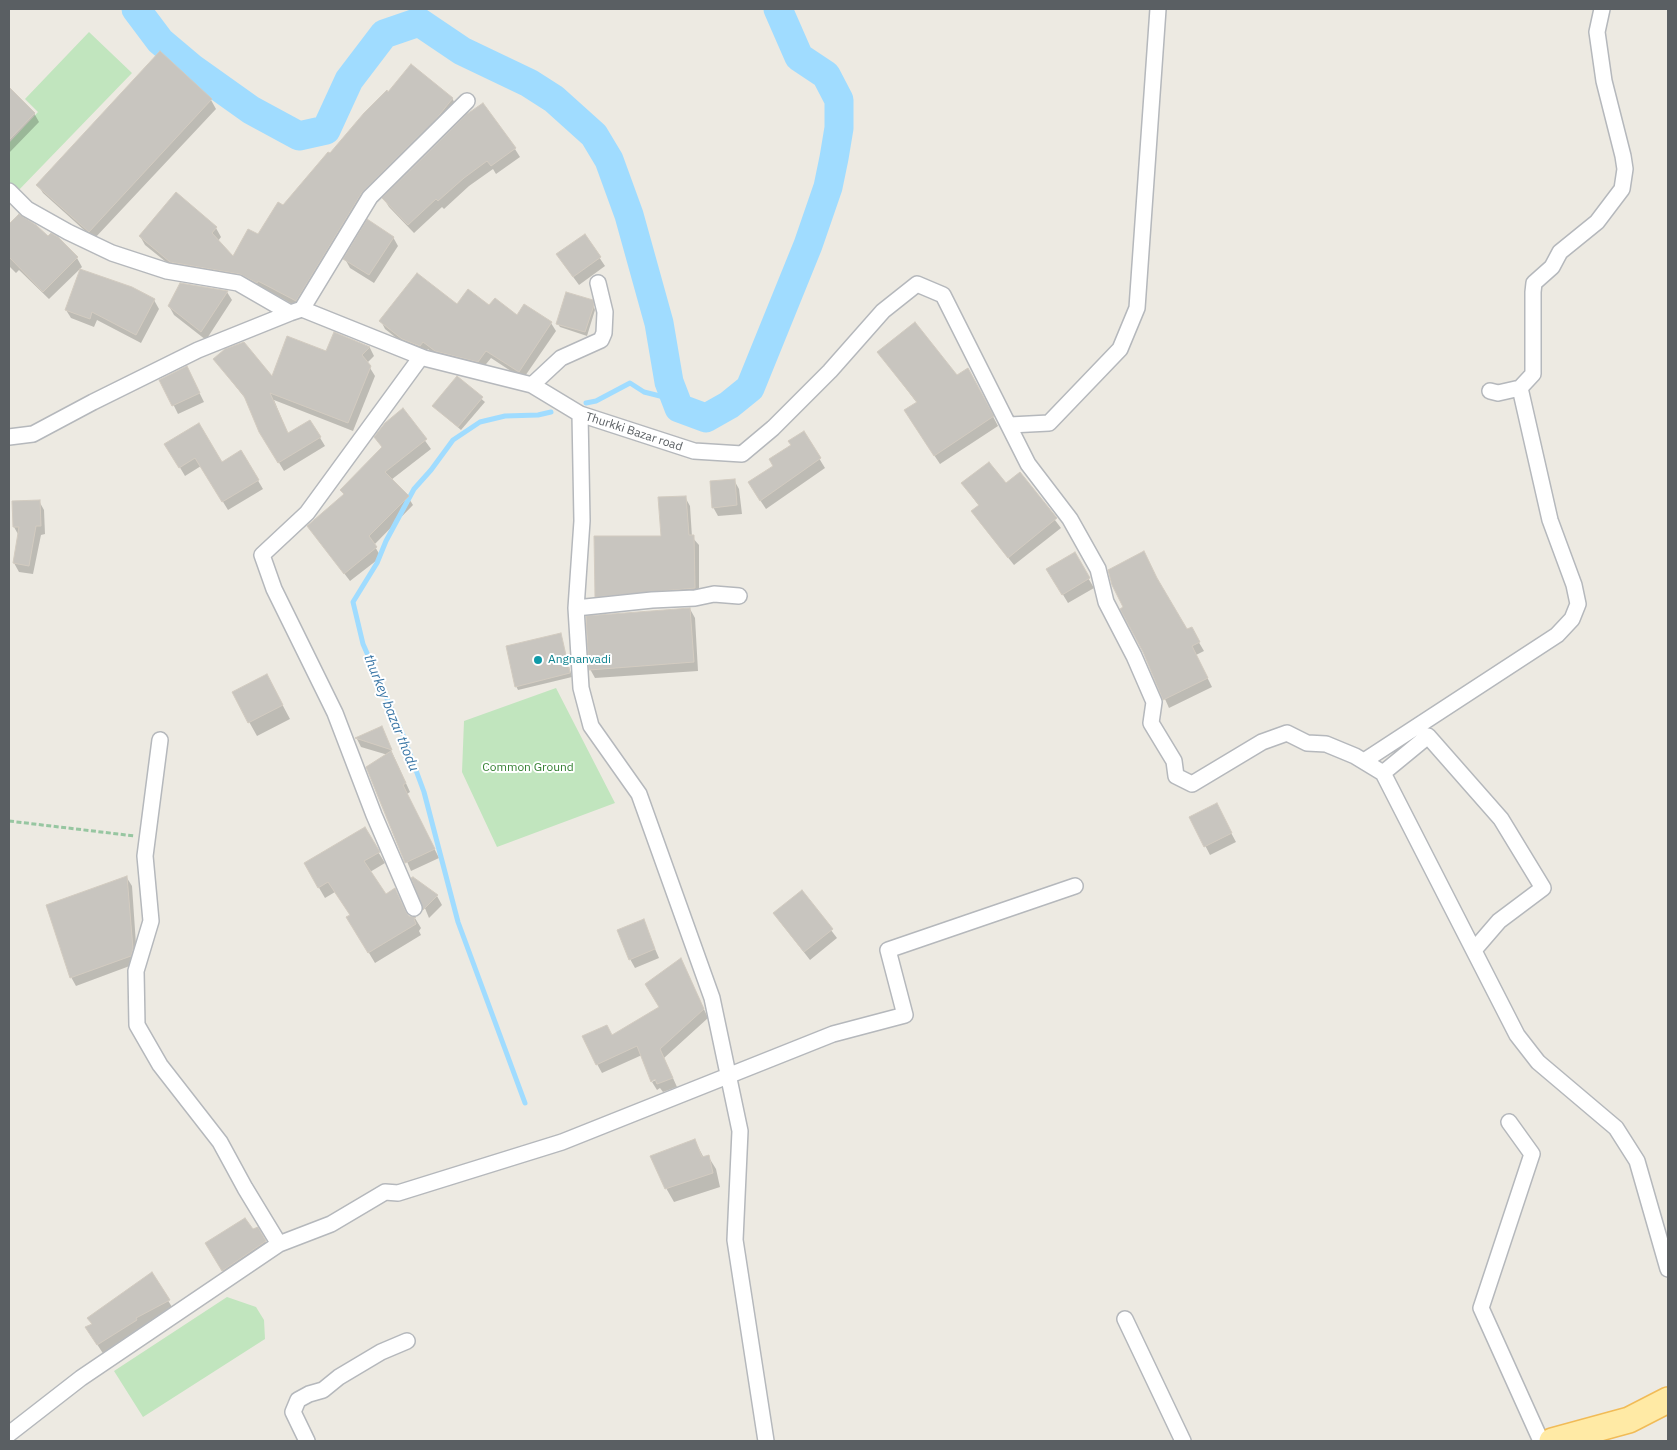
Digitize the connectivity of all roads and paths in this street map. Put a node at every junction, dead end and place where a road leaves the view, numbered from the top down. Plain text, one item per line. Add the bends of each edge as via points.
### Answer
1 (1158, 9) edge
2 (1602, 9) edge
3 (467, 101) dead end
4 (9, 190) edge
5 (598, 283) dead end
6 (296, 311) junction
7 (421, 357) junction
8 (532, 385) junction
9 (1520, 388) junction
10 (1490, 391) dead end
11 (580, 414) junction
12 (1010, 425) junction
13 (9, 437) edge
14 (739, 596) dead end
15 (576, 608) junction
16 (160, 740) dead end
17 (1364, 761) junction
18 (1383, 773) junction
19 (9, 821) edge
20 (148, 838) junction
21 (1075, 886) dead end
22 (414, 908) dead end
23 (1474, 950) junction
24 (729, 1076) junction
25 (1509, 1122) dead end
26 (279, 1244) junction
27 (1668, 1269) edge
28 (1125, 1320) dead end
29 (407, 1341) dead end
30 (1668, 1400) edge
31 (9, 1434) edge
32 (307, 1441) edge
33 (766, 1441) edge
34 (1183, 1441) edge
35 (1541, 1441) edge
36 (1552, 1441) edge

1 - 12 street via 1137,308 1120,349 1049,423
2 - 9 street via 1597,32 1604,81 1623,156 1622,189 1597,222 1560,252 1552,266 1534,283 1533,374
3 - 6 street via 370,197
4 - 6 street, Thurkki Bazar road via 28,209 112,253 167,271 238,283
5 - 8 street via 605,312 601,340 562,358
6 - 7 street, Thurkki Bazar road
6 - 13 street via 198,350 33,434
7 - 8 street, Thurkki Bazar road
7 - 22 street via 307,513 262,555 274,589 335,713
8 - 11 street, Thurkki Bazar road
9 - 10 street via 1498,393
9 - 17 street via 1550,520 1574,585 1578,604 1572,619 1557,635
11 - 12 street, Thurkki Bazar road via 694,451 742,454 830,371 883,311 917,284 943,294
11 - 15 street via 582,521
12 - 17 street via 1028,464 1070,519 1098,570 1106,602 1154,702 1151,723 1174,761 1176,776 1192,784 1262,742 1287,733 1306,743 1326,744
14 - 15 street via 714,594
15 - 24 street via 581,688 591,726 639,794 712,998
16 - 20 street
17 - 18 street
18 - 23 street
18 - 23 street via 1428,736 1501,819 1542,888 1499,921
19 - 20 path
20 - 26 street via 145,856 151,921 136,971 137,1024 160,1065 220,1142
21 - 24 street via 888,950 905,1015 833,1034
23 - 27 street via 1517,1035 1533,1055 1616,1128 1637,1161
24 - 26 street via 562,1142 398,1193 385,1192 331,1224
24 - 33 street via 740,1131 735,1240
25 - 35 street via 1532,1154 1481,1308
26 - 31 street via 81,1378
28 - 34 street
29 - 32 street via 381,1352 323,1390 298,1400 293,1412
30 - 36 main road via 1629,1420

